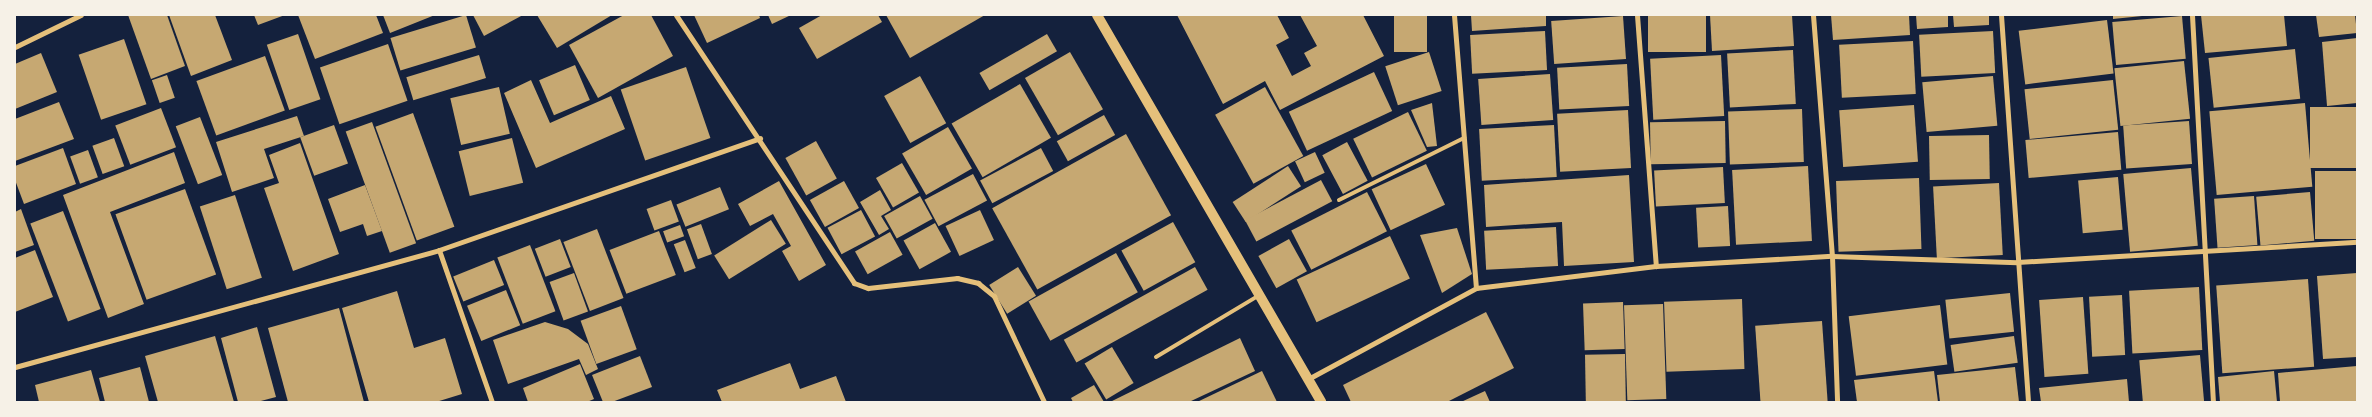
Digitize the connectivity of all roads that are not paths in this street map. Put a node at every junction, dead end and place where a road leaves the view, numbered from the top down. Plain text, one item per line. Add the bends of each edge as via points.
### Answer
1 (82, 15) edge
2 (676, 15) edge
3 (1097, 15) edge
4 (1454, 15) edge
5 (1637, 15) edge
6 (1813, 15) edge
7 (2001, 15) edge
8 (2192, 15) edge
9 (15, 47) edge
10 (760, 138) junction
11 (1464, 138) junction
12 (1339, 200) dead end
13 (2357, 242) edge
14 (439, 250) junction
15 (2204, 250) junction
16 (1832, 256) junction
17 (2017, 262) junction
18 (1656, 266) junction
19 (1476, 288) junction
20 (1258, 296) junction
21 (1156, 357) dead end
22 (15, 367) edge
23 (1307, 380) junction
24 (492, 402) edge
25 (1044, 402) edge
26 (1321, 402) edge
27 (1837, 402) edge
28 (2028, 402) edge
29 (2213, 402) edge

1 - 9 street
2 - 10 street
3 - 20 main road
4 - 11 street
5 - 18 street
6 - 16 street
7 - 17 street
8 - 15 street
10 - 14 street
10 - 25 street via 860,288 957,278 978,283 994,296
11 - 12 lane
11 - 19 street
13 - 15 street
14 - 22 street
14 - 24 street
15 - 17 street
15 - 29 street
16 - 17 street
16 - 18 street
16 - 27 street
17 - 28 street
18 - 19 street
19 - 23 street
20 - 21 lane
20 - 23 main road
23 - 26 main road

